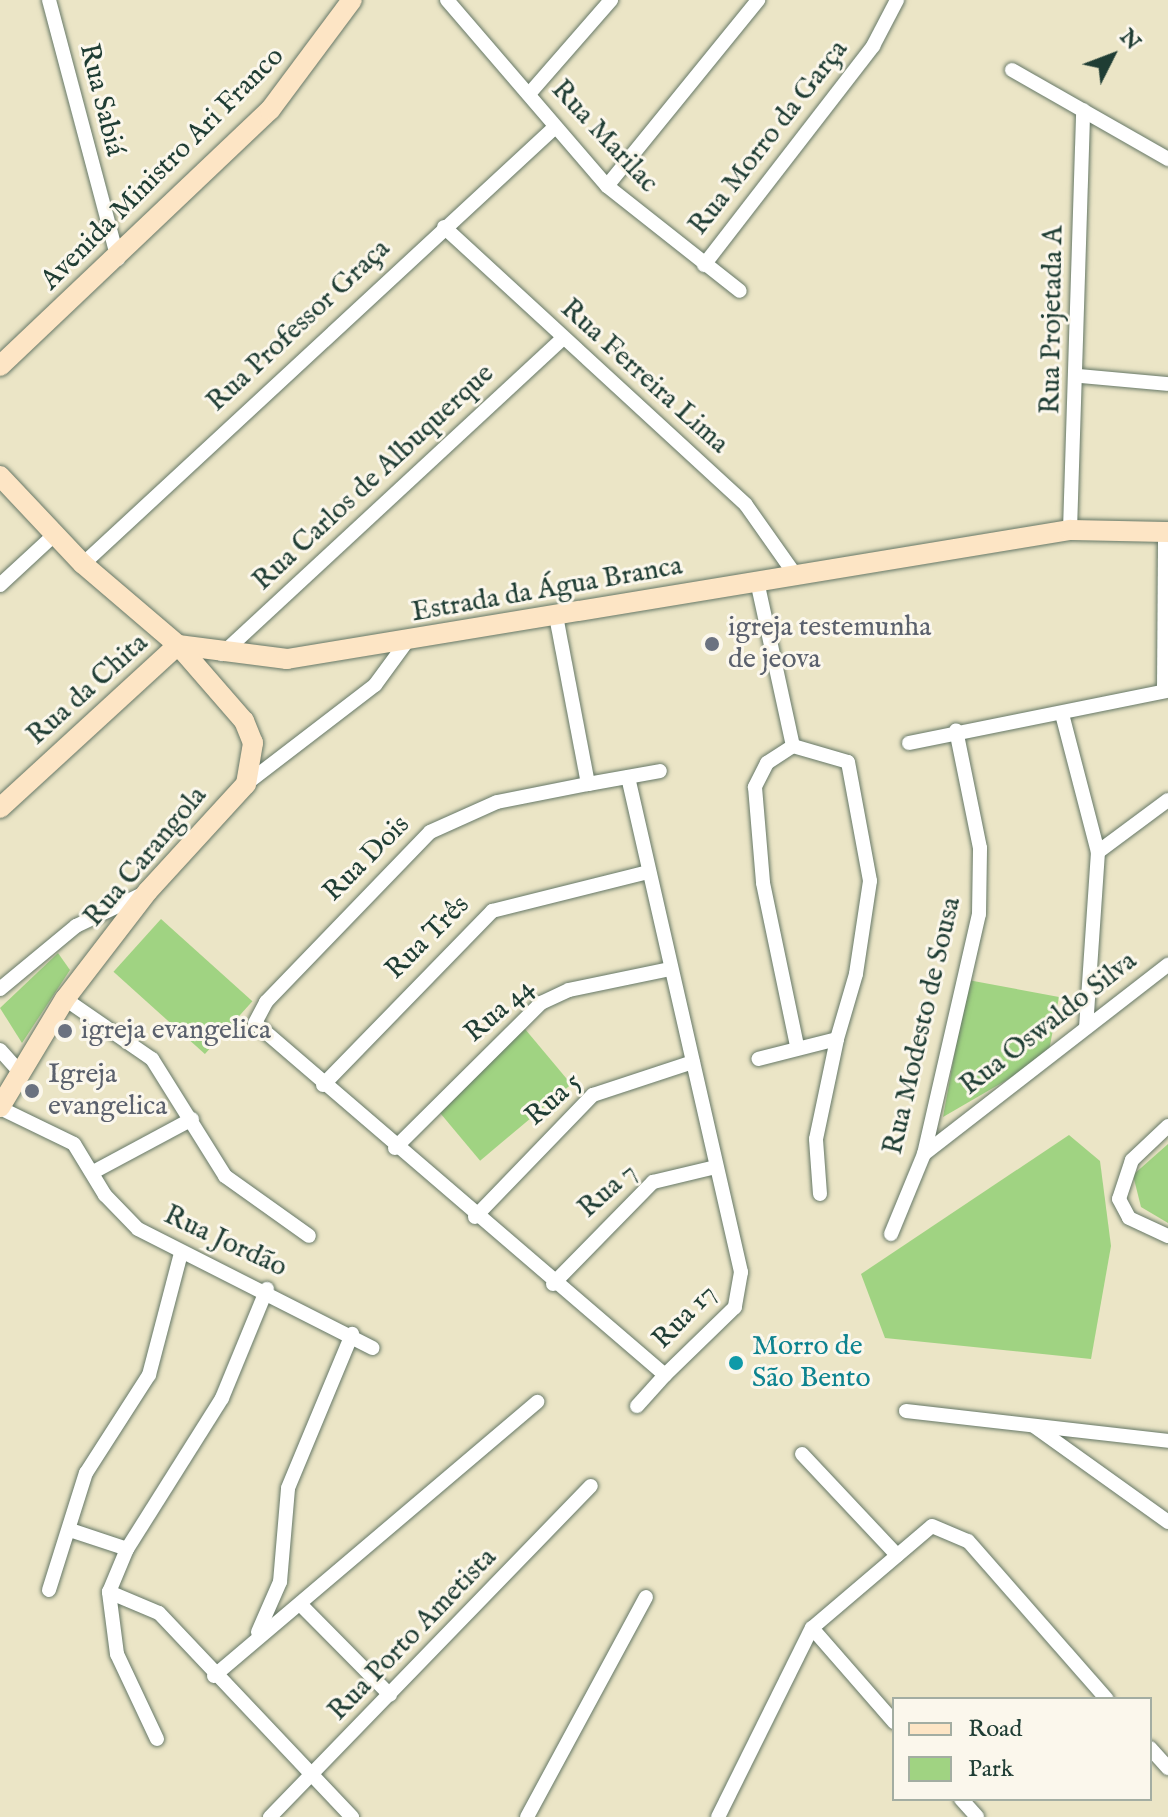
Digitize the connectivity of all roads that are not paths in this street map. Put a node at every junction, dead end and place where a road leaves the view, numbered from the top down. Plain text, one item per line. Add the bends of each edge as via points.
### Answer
1 (49, 0) edge
2 (352, 0) edge
3 (611, 0) edge
4 (758, 0) edge
5 (897, 0) edge
6 (454, 2) edge
7 (1012, 70) dead end
8 (529, 94) junction
9 (1083, 110) junction
10 (553, 129) junction
11 (1168, 159) edge
12 (607, 186) junction
13 (444, 227) junction
14 (118, 259) junction
15 (704, 265) junction
16 (740, 291) dead end
17 (562, 339) junction
18 (0, 366) edge
19 (1080, 376) junction
20 (1168, 384) edge
21 (0, 476) edge
22 (1070, 530) junction
23 (1166, 532) edge
24 (55, 534) junction
25 (83, 564) junction
26 (796, 576) junction
27 (757, 581) junction
28 (0, 585) edge
29 (556, 616) junction
30 (405, 644) junction
31 (178, 645) junction
32 (220, 656) junction
33 (1166, 690) edge
34 (1062, 714) junction
35 (956, 730) junction
36 (909, 743) dead end
37 (793, 746) junction
38 (660, 771) dead end
39 (628, 777) junction
40 (246, 784) junction
41 (588, 784) junction
42 (1168, 800) edge
43 (0, 808) edge
44 (1098, 852) junction
45 (649, 872) junction
46 (147, 892) junction
47 (1168, 965) edge
48 (670, 969) junction
49 (0, 989) edge
50 (65, 999) junction
51 (1086, 1027) junction
52 (260, 1033) joint
53 (837, 1039) junction
54 (797, 1046) junction
55 (0, 1050) edge
56 (758, 1059) dead end
57 (693, 1062) junction
58 (18, 1070) junction
59 (323, 1085) junction
60 (0, 1107) edge
61 (192, 1119) junction
62 (1168, 1126) edge
63 (395, 1148) junction
64 (924, 1154) junction
65 (716, 1167) junction
66 (95, 1171) junction
67 (820, 1194) dead end
68 (475, 1217) junction
69 (891, 1234) dead end
70 (309, 1236) dead end
71 (1168, 1236) edge
72 (181, 1253) junction
73 (553, 1284) junction
74 (267, 1289) junction
75 (352, 1334) junction
76 (373, 1348) dead end
77 (665, 1375) junction
78 (537, 1402) dead end
79 (637, 1406) dead end
80 (906, 1411) dead end
81 (1030, 1424) junction
82 (1168, 1441) edge
83 (802, 1454) dead end
84 (591, 1486) dead end
85 (1168, 1522) edge
86 (70, 1530) junction
87 (127, 1549) junction
88 (897, 1555) junction
89 (49, 1590) dead end
90 (109, 1592) junction
91 (646, 1597) dead end
92 (302, 1606) junction
93 (812, 1628) junction
94 (257, 1632) junction
95 (214, 1676) junction
96 (390, 1695) junction
97 (1105, 1697) edge
98 (892, 1720) edge
99 (157, 1739) dead end
100 (1152, 1750) edge
101 (1168, 1768) edge
102 (312, 1778) junction
103 (963, 1801) edge
104 (270, 1817) edge
105 (352, 1817) edge
106 (527, 1817) edge
107 (718, 1817) edge
108 (977, 1817) edge

1 - 14 street, Rua Sabiá
2 - 14 main road, Avenida Ministro Ari Franco via 270,110
3 - 8 street
4 - 12 street
5 - 15 street, Rua Morro da Garça via 873,46
6 - 8 street, Rua Marilac
7 - 9 street
8 - 10 street, Rua Marilac
9 - 11 street
9 - 19 street, Rua Projetada A
10 - 12 street, Rua Marilac
10 - 13 street, Rua Professor Graça
12 - 15 street, Rua Marilac
13 - 17 street, Rua Ferreira Lima
13 - 25 street, Rua Professor Graça
14 - 18 main road, Avenida Ministro Ari Franco
15 - 16 street, Rua Marilac
17 - 26 street, Rua Ferreira Lima via 746,505
17 - 32 street, Rua Carlos de Albuquerque
19 - 20 street
19 - 22 street, Rua Projetada A
21 - 24 main road, Estrada da Água Branca
22 - 23 main road, Estrada da Água Branca
22 - 26 main road, Estrada da Água Branca
23 - 33 street
24 - 25 main road, Estrada da Água Branca
24 - 28 street
25 - 31 main road, Estrada da Água Branca
26 - 27 main road, Estrada da Água Branca
27 - 29 main road, Estrada da Água Branca
27 - 37 street
29 - 30 main road, Estrada da Água Branca
29 - 41 street
30 - 32 main road, Estrada da Água Branca via 287,659
30 - 40 street via 375,685
31 - 32 main road, Estrada da Água Branca
31 - 40 main road, Rua Carangola via 244,721 253,743
31 - 43 main road, Rua da Chita
33 - 34 street
34 - 35 street
34 - 44 street
35 - 36 street
35 - 64 street, Rua Modesto de Sousa via 982,880
37 - 53 street via 848,762 870,881 856,974
37 - 54 street via 767,763 755,787 763,883
38 - 39 street, Rua Dois
39 - 41 street, Rua Dois
39 - 45 street, Rua 17
40 - 46 main road, Rua Carangola
41 - 52 street, Rua Dois via 497,802 430,832 266,1002 255,1023
42 - 44 street
44 - 51 street
45 - 48 street, Rua 17
45 - 59 street, Rua Três via 525,897 492,911
46 - 49 street via 76,926
46 - 50 main road, Rua Carangola
47 - 51 street, Rua Oswaldo Silva
48 - 57 street, Rua 17
48 - 63 street, Rua 44 via 569,990 541,1003
50 - 58 main road, Rua Carangola
50 - 61 street via 152,1059
51 - 64 street, Rua Oswaldo Silva
52 - 59 street, Rua 17
53 - 54 street
53 - 67 street via 816,1139
54 - 56 street
55 - 58 street
57 - 65 street, Rua 17
57 - 68 street, Rua 5 via 593,1095
58 - 60 main road, Rua Carangola
59 - 63 street, Rua 17
60 - 66 street, Rua Jordão via 74,1144
61 - 66 street
61 - 70 street via 225,1176
62 - 71 street via 1123,1175 1119,1199 1129,1218
63 - 68 street, Rua 17
64 - 69 street, Rua Modesto de Sousa
65 - 73 street, Rua 7 via 653,1182
65 - 77 street, Rua 17 via 742,1293
66 - 72 street, Rua Jordão via 121,1214
68 - 73 street, Rua 17
72 - 74 street, Rua Jordão
72 - 86 street via 149,1375 86,1473
73 - 77 street, Rua 17
74 - 75 street, Rua Jordão
74 - 87 street via 222,1398
75 - 76 street, Rua Jordão
75 - 94 street via 288,1488 280,1582
77 - 79 street
78 - 92 street
80 - 81 street
81 - 82 street
81 - 85 street
83 - 88 street
84 - 96 street, Rua Porto Ametista
86 - 87 street
86 - 89 street
87 - 90 street
88 - 93 street
88 - 97 street via 932,1526 955,1530
90 - 95 street via 159,1613
90 - 99 street via 117,1654
91 - 106 street
92 - 94 street
92 - 96 street
93 - 98 street
93 - 107 street
94 - 95 street
95 - 102 street
96 - 102 street, Rua Porto Ametista
100 - 101 street
102 - 104 street, Rua Porto Ametista
102 - 105 street
103 - 108 street

